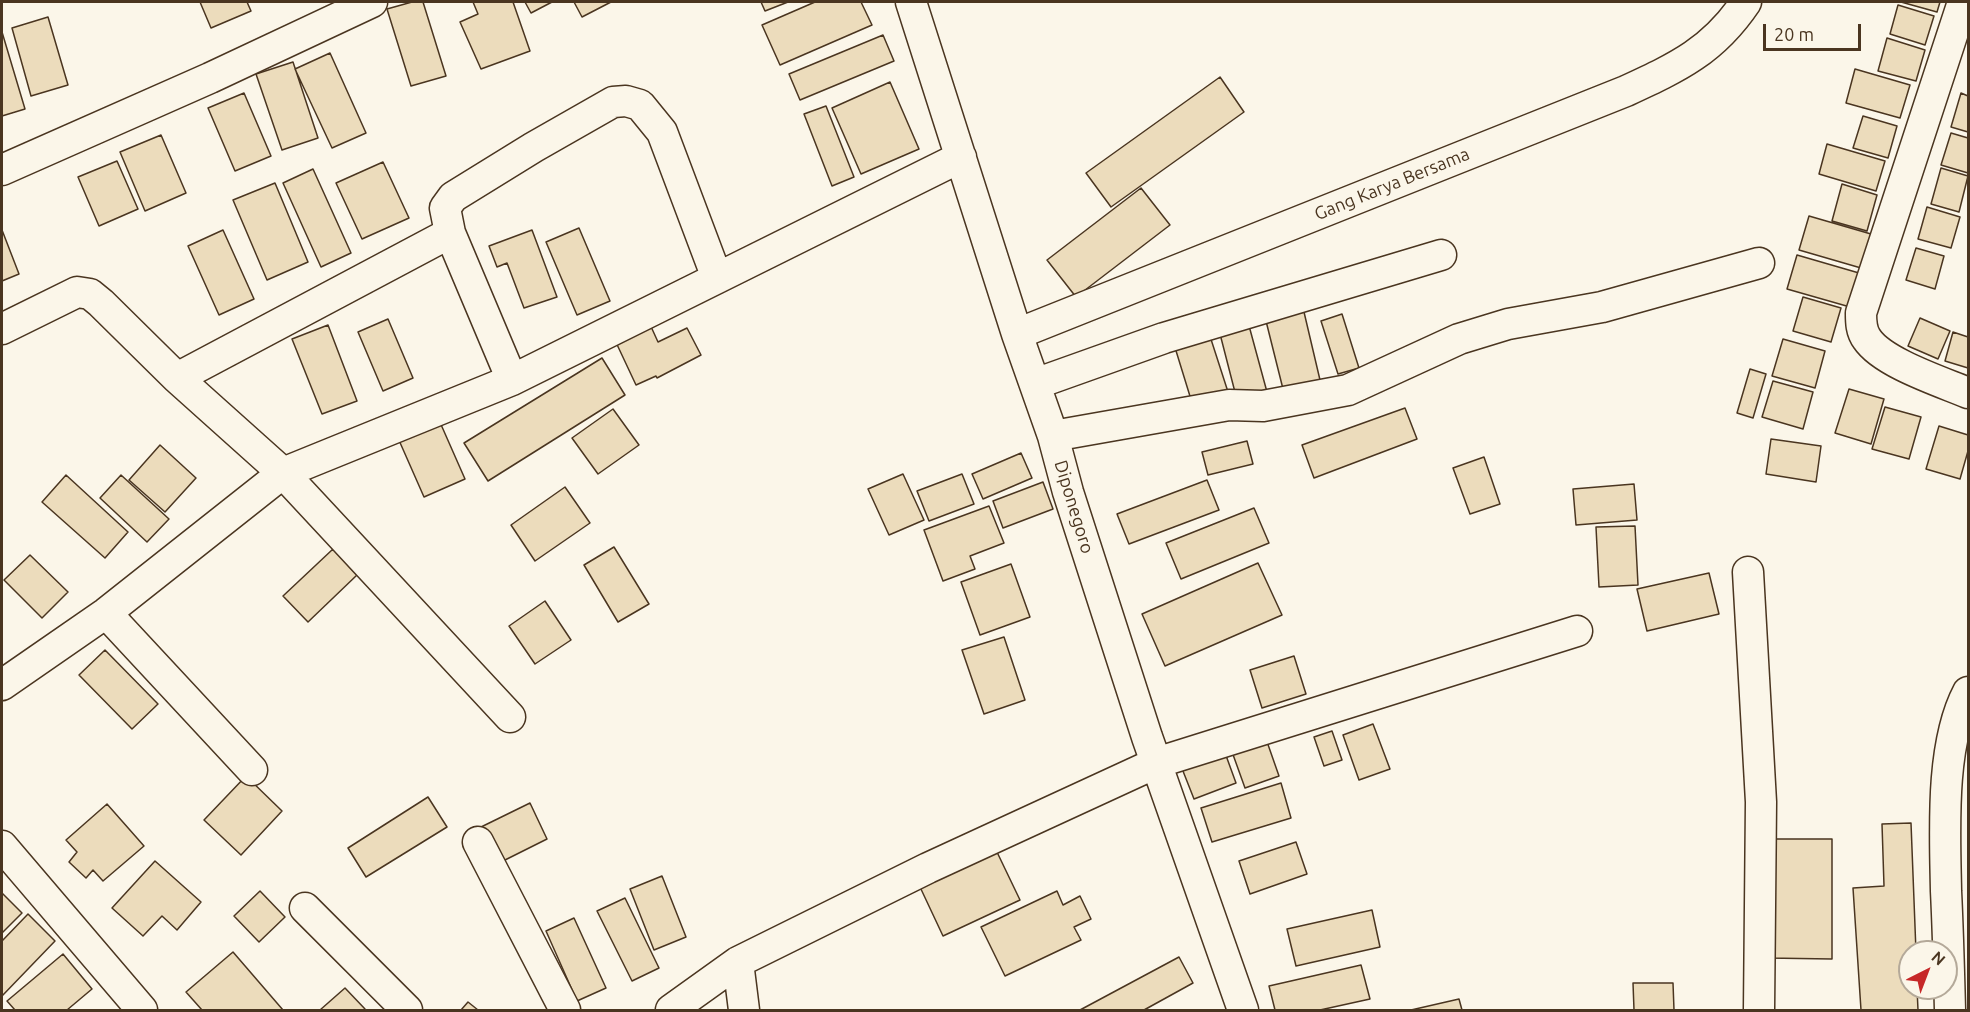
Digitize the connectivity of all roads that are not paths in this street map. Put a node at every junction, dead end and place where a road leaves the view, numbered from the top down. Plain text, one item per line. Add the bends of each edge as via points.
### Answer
1 (372, 2) edge
2 (911, 2) edge
3 (1746, 2) edge
4 (1963, 2) edge
5 (961, 158) junction
6 (2, 170) edge
7 (450, 234) junction
8 (1441, 255) dead end
9 (1759, 263) dead end
10 (717, 278) junction
11 (2, 329) edge
12 (1017, 334) junction
13 (177, 378) junction
14 (512, 380) junction
15 (1035, 384) junction
16 (1968, 393) edge
17 (1053, 436) junction
18 (284, 473) junction
19 (1748, 572) dead end
20 (106, 613) junction
21 (1577, 631) dead end
22 (5, 676) edge
23 (1968, 692) edge
24 (510, 717) dead end
25 (1156, 763) junction
26 (252, 770) dead end
27 (478, 842) dead end
28 (2, 846) edge
29 (305, 908) dead end
30 (738, 962) junction
31 (141, 1011) edge
32 (407, 1011) edge
33 (566, 1011) edge
34 (671, 1011) edge
35 (744, 1011) edge
36 (1243, 1011) edge
37 (1759, 1011) edge
38 (1950, 1011) edge

1 - 6 street
2 - 5 street, Diponegoro
3 - 12 street, Gang Karya Bersama via 1711,44 1674,68 1626,91
4 - 16 street via 1861,313 1861,327 1874,348 1917,372
5 - 10 street
5 - 12 street, Diponegoro
7 - 10 street via 445,208 453,197 613,102 626,101 640,105 662,132
7 - 13 street
7 - 14 street
8 - 15 street via 1164,338
9 - 17 street via 1602,307 1508,324 1459,339 1348,390 1263,406 1229,405
10 - 14 street
11 - 13 street via 77,292 90,294
12 - 15 street, Diponegoro
13 - 18 street
14 - 18 street
15 - 17 street, Diponegoro
17 - 25 street, Diponegoro
18 - 20 street
18 - 24 street
19 - 37 street via 1761,802
20 - 22 street
20 - 26 street
21 - 25 street
23 - 38 street via 1953,735 1945,830
25 - 30 street via 928,868
25 - 36 street, Diponegoro
27 - 33 street
28 - 31 street
29 - 32 street
30 - 34 street
30 - 35 street

